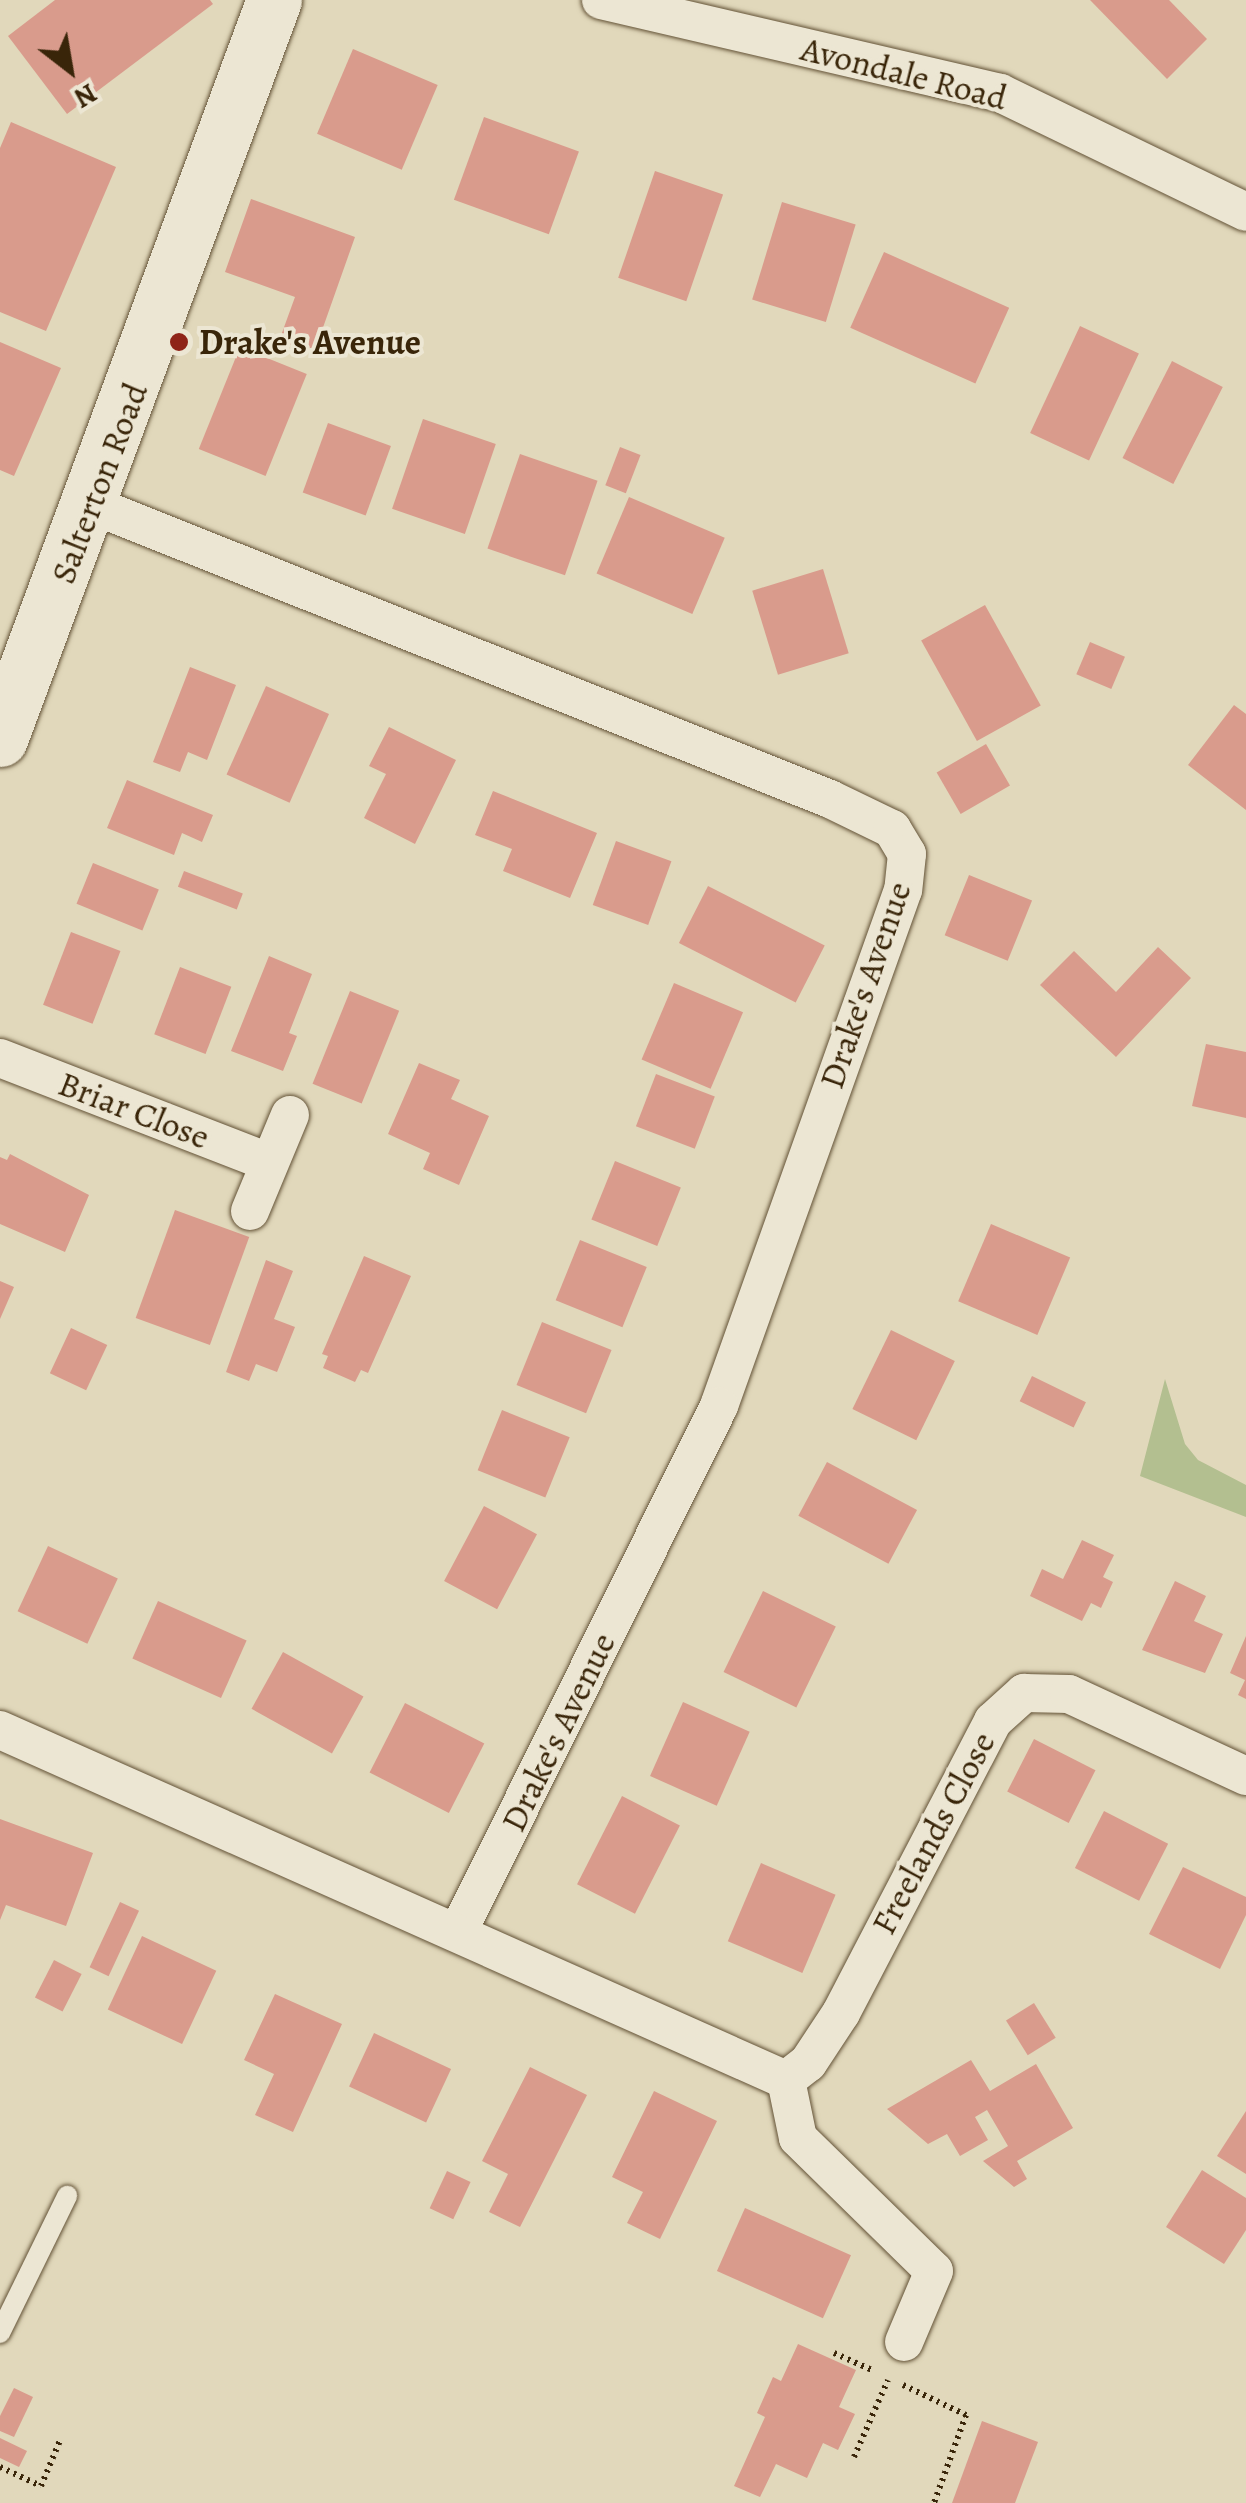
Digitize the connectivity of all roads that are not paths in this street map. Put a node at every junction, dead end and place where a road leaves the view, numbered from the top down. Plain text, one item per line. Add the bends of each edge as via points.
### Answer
1 (274, 0) edge
2 (601, 0) edge
3 (1246, 212) edge
4 (92, 506) junction
5 (5, 711) edge
6 (0, 1058) edge
7 (290, 1115) dead end
8 (268, 1162) junction
9 (250, 1211) dead end
10 (0, 1730) edge
11 (1246, 1776) edge
12 (460, 1930) junction
13 (786, 2080) junction
14 (68, 2196) dead end
15 (0, 2333) edge
16 (904, 2342) road end

1 - 4 main road, Salterton Road
2 - 3 street, Avondale Road via 1000,93
4 - 5 main road, Salterton Road
4 - 12 street, Drake's Avenue via 830,799 892,829 907,854 902,890 719,1406
6 - 8 street, Briar Close
7 - 8 street
8 - 9 street
10 - 12 street
11 - 13 street, Freelands Close via 1068,1694 1024,1693 992,1721 841,2013 808,2062
12 - 13 street
13 - 16 street via 798,2138 934,2271
14 - 15 lane

